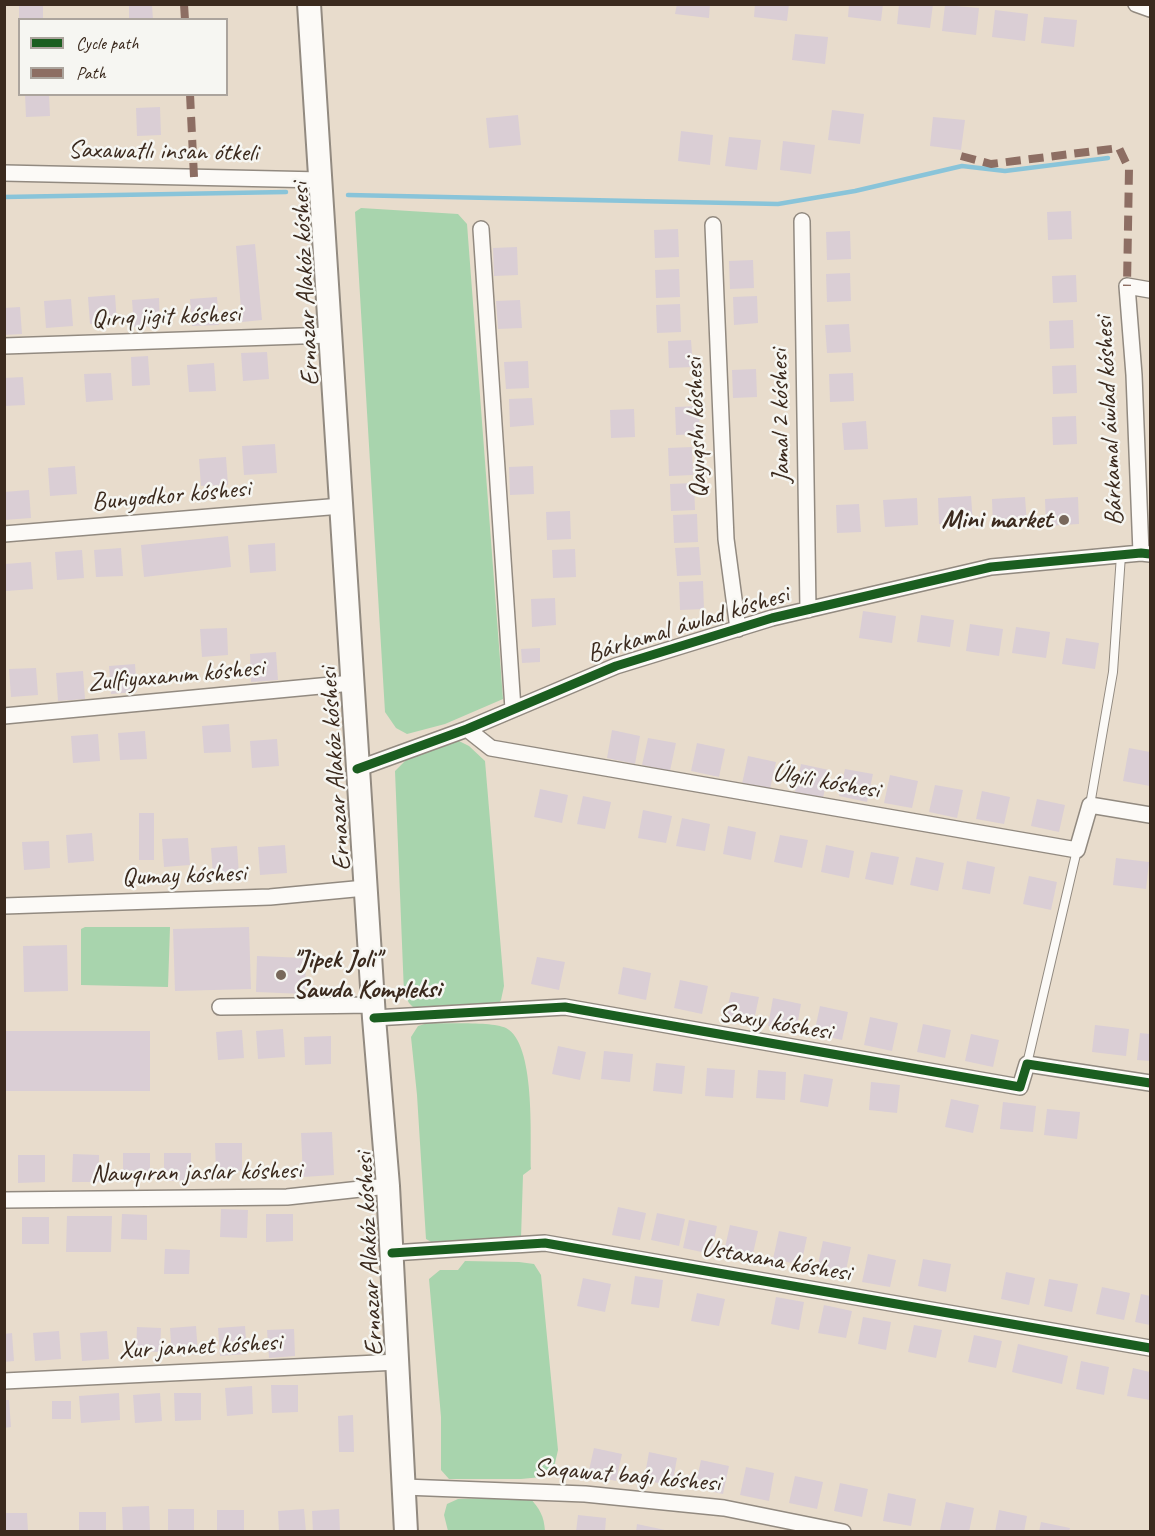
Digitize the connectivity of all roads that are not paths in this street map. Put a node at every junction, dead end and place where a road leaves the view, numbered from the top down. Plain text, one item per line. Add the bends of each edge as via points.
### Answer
1 (309, 4) edge
2 (1136, 4) edge
3 (1150, 9) edge
4 (4, 173) edge
5 (321, 180) junction
6 (802, 221) dead end
7 (713, 225) dead end
8 (481, 229) dead end
9 (1150, 290) edge
10 (330, 335) junction
11 (4, 346) edge
12 (341, 506) junction
13 (4, 534) edge
14 (1146, 553) edge
15 (1121, 555) junction
16 (808, 610) junction
17 (738, 629) junction
18 (352, 683) junction
19 (513, 709) junction
20 (4, 716) edge
21 (467, 729) junction
22 (357, 769) junction
23 (1090, 806) junction
24 (1150, 815) edge
25 (1077, 850) junction
26 (365, 888) junction
27 (4, 906) edge
28 (220, 1007) dead end
29 (373, 1011) junction
30 (1027, 1064) junction
31 (1150, 1083) edge
32 (388, 1186) junction
33 (4, 1200) edge
34 (392, 1253) junction
35 (1150, 1348) edge
36 (398, 1362) junction
37 (4, 1381) edge
38 (404, 1487) junction
39 (406, 1532) edge
40 (843, 1532) edge

1 - 5 main road, Ernazar Alakóz kóshesi
2 - 3 street
4 - 5 street, Saxawatlı insan ótkeli
5 - 10 main road, Ernazar Alakóz kóshesi
6 - 16 street, Jamal 2 kóshesi
7 - 17 street, Qayıqshı kóshesi via 726,539
8 - 19 street
9 - 14 street, Bárkamal áwlad kóshesi via 1126,286
10 - 11 street, Qırıq jigit kóshesi
10 - 12 main road, Ernazar Alakóz kóshesi
12 - 13 street, Bunyodkor kóshesi
12 - 18 main road, Ernazar Alakóz kóshesi
14 - 15 street, Bárkamal áwlad kóshesi
15 - 16 street, Bárkamal áwlad kóshesi via 991,567
15 - 23 lane via 1113,672
16 - 17 street, Bárkamal áwlad kóshesi
17 - 19 street, Bárkamal áwlad kóshesi via 616,666
18 - 20 street, Zulfiyaxanım kóshesi
18 - 22 main road, Ernazar Alakóz kóshesi
19 - 21 street, Bárkamal áwlad kóshesi
21 - 22 street, Bárkamal áwlad kóshesi
21 - 25 street, Úlgili kóshesi via 491,747
22 - 26 main road, Ernazar Alakóz kóshesi
23 - 24 street
23 - 25 street
25 - 30 lane
26 - 27 street, Qumay kóshesi via 270,897
26 - 29 main road, Ernazar Alakóz kóshesi
28 - 29 street, Saxıy kóshesi
29 - 30 street, Saxıy kóshesi via 566,1007 1020,1087
29 - 32 main road, Ernazar Alakóz kóshesi
30 - 31 street
32 - 33 street, Nawqıran jaslar kóshesi via 287,1197
32 - 34 main road, Ernazar Alakóz kóshesi
34 - 35 street, Ustaxana kóshesi via 545,1243
34 - 36 main road, Ernazar Alakóz kóshesi
36 - 37 street, Xur jannet kóshesi
36 - 38 main road, Ernazar Alakóz kóshesi
38 - 39 main road, Ernazar Alakóz kóshesi
38 - 40 street, Saqawat baǵı kóshesi via 585,1494 724,1508

